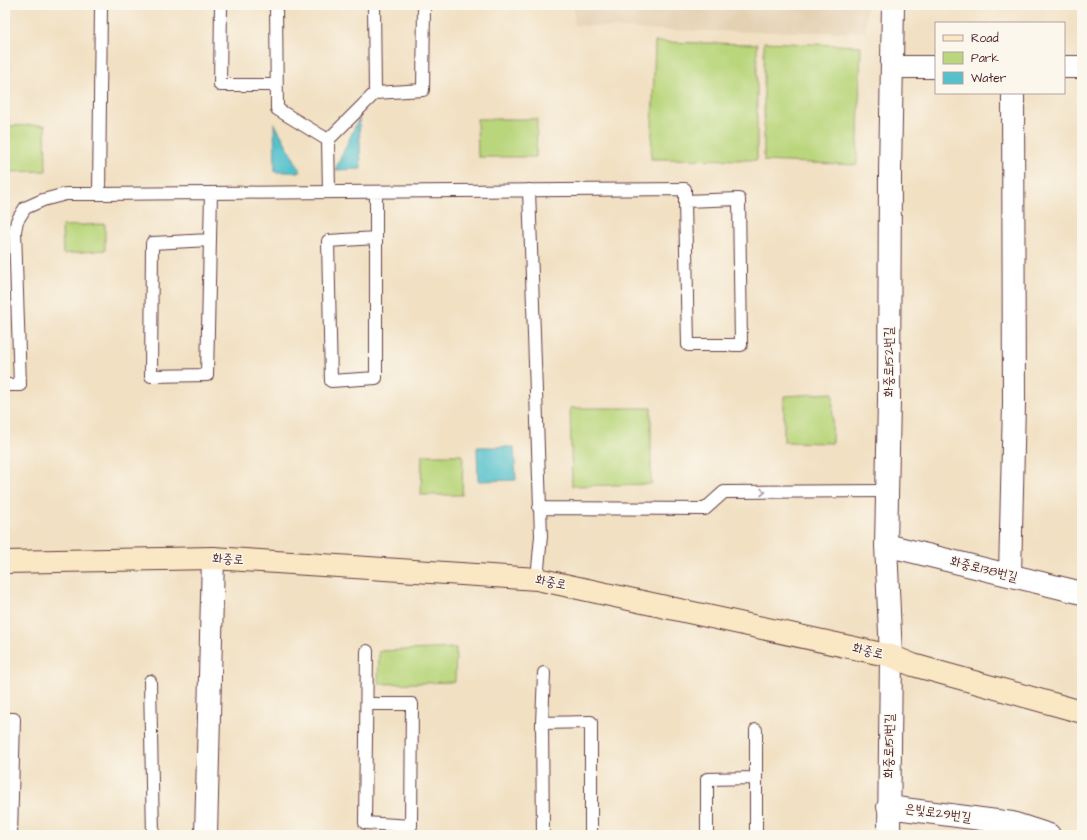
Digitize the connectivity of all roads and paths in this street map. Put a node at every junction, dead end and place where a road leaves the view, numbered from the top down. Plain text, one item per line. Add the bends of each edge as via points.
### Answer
1 (101, 5) edge
2 (221, 5) edge
3 (276, 5) edge
4 (374, 5) edge
5 (424, 5) edge
6 (893, 5) edge
7 (1082, 66) edge
8 (892, 67) junction
9 (1065, 67) edge
10 (935, 68) edge
11 (276, 85) junction
12 (375, 93) junction
13 (1013, 94) edge
14 (328, 140) junction
15 (529, 190) junction
16 (329, 192) junction
17 (376, 192) junction
18 (211, 193) junction
19 (99, 194) junction
20 (685, 201) junction
21 (10, 232) edge
22 (376, 238) junction
23 (210, 240) junction
24 (5, 385) edge
25 (887, 491) junction
26 (539, 508) junction
27 (886, 545) junction
28 (213, 558) junction
29 (5, 562) edge
30 (1010, 575) junction
31 (537, 579) junction
32 (1082, 593) edge
33 (367, 651) dead end
34 (891, 656) junction
35 (544, 672) dead end
36 (150, 681) dead end
37 (366, 704) junction
38 (1082, 712) edge
39 (5, 719) edge
40 (542, 723) junction
41 (756, 730) dead end
42 (756, 778) junction
43 (8, 797) edge
44 (888, 807) junction
45 (1012, 829) edge
46 (411, 831) edge
47 (11, 835) edge
48 (153, 835) edge
49 (206, 835) edge
50 (543, 835) edge
51 (591, 835) edge
52 (707, 835) edge
53 (756, 835) edge
54 (888, 835) edge
55 (1049, 835) edge

1 - 19 lane
2 - 11 lane via 220,85
3 - 11 lane
4 - 12 lane
5 - 12 lane via 423,90
6 - 8 street, 화중로152번길
7 - 9 street
8 - 10 street
8 - 25 street, 화중로152번길
11 - 14 lane via 277,109
12 - 14 lane
13 - 30 street via 1014,403
14 - 16 lane
15 - 17 lane
15 - 20 lane via 685,189
15 - 26 lane
16 - 17 lane
16 - 18 lane
17 - 22 lane
18 - 19 lane
18 - 23 lane
19 - 21 lane via 66,194 43,200 25,208
20 - 20 lane via 688,345 741,345 739,199
21 - 24 lane via 20,385
22 - 22 lane via 376,378 331,381 328,241
23 - 23 lane via 152,243 151,376 207,375
26 -> 25 lane via 706,509 724,492
25 - 27 street, 화중로152번길
26 - 31 lane via 541,536
27 - 30 street, 화중로138번길
27 - 34 street, 화중로152번길
28 - 29 main road, 화중로
28 - 31 main road, 화중로
28 - 49 street
30 - 32 street, 화중로138번길
31 - 34 main road, 화중로
33 - 37 lane
34 - 38 main road, 화중로
34 - 44 street, 화중로151번길
35 - 40 lane
36 - 48 lane
37 - 46 lane via 365,823
37 - 46 lane via 412,704
39 - 43 lane via 14,718
40 - 50 lane
40 - 51 lane via 591,722
41 - 42 lane
42 - 52 lane via 707,779
42 - 53 lane
43 - 47 lane
44 - 45 street, 은빛로29번길
44 - 54 street, 화중로151번길
45 - 55 street, 은빛로29번길

